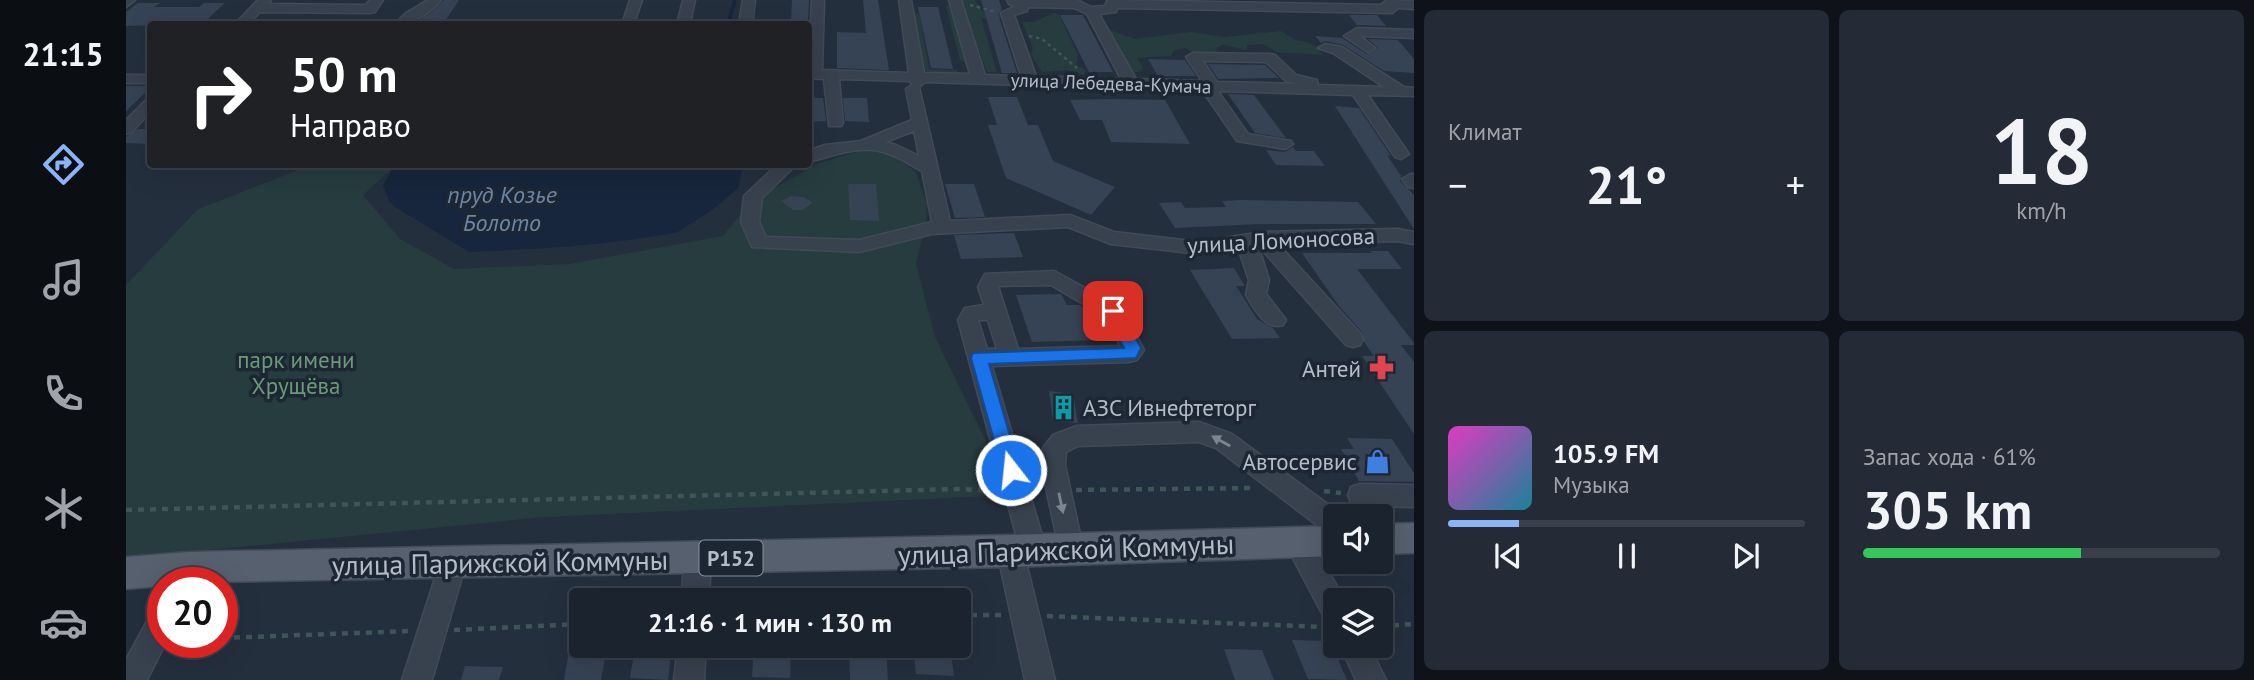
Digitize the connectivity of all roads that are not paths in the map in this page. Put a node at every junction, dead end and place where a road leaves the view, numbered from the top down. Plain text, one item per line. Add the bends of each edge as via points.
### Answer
1 (377, 0) edge
2 (435, 0) edge
3 (636, 0) edge
4 (689, 0) edge
5 (749, 0) edge
6 (818, 0) edge
7 (905, 0) edge
8 (961, 2) edge
9 (1076, 2) edge
10 (1111, 3) edge
11 (261, 4) edge
12 (1388, 4) edge
13 (1012, 5) edge
14 (1414, 5) edge
15 (1093, 14) dead end
16 (244, 21) edge
17 (404, 21) edge
18 (629, 21) edge
19 (685, 21) edge
20 (746, 21) edge
21 (1414, 35) edge
22 (1325, 48) dead end
23 (1368, 48) dead end
24 (812, 74) edge
25 (831, 75) junction
26 (126, 79) edge
27 (147, 79) edge
28 (978, 79) junction
29 (1030, 80) junction
30 (916, 83) junction
31 (1131, 83) junction
32 (1210, 86) junction
33 (1325, 89) junction
34 (1357, 90) junction
35 (1408, 92) edge
36 (147, 107) edge
37 (835, 122) dead end
38 (919, 123) junction
39 (147, 125) edge
40 (127, 128) edge
41 (1285, 144) dead end
42 (864, 145) junction
43 (1401, 154) dead end
44 (812, 155) edge
45 (784, 168) edge
46 (929, 168) junction
47 (942, 228) junction
48 (1406, 236) edge
49 (1253, 239) junction
50 (1414, 257) edge
51 (996, 312) junction
52 (1276, 320) dead end
53 (1353, 339) dead end
54 (1010, 357) junction
55 (979, 358) junction
56 (1360, 495) dead end
57 (1414, 496) edge
58 (1323, 515) edge
59 (1414, 538) edge
60 (1393, 539) edge
61 (1323, 541) edge
62 (1298, 542) junction
63 (1070, 548) junction
64 (1022, 550) junction
65 (698, 558) junction
66 (453, 563) junction
67 (126, 573) edge
68 (238, 573) edge
69 (147, 574) edge
70 (696, 588) edge
71 (1323, 588) edge
72 (147, 650) edge
73 (691, 658) edge
74 (1360, 658) edge
75 (131, 680) edge
76 (417, 680) edge
77 (689, 680) edge
78 (1040, 680) edge
79 (1371, 680) edge

1 - 11 street via 370,9
2 - 17 street
3 - 18 street
4 - 19 street
5 - 20 street
6 - 24 street
7 - 30 street
8 - 28 street
9 - 10 street via 1089,11 1111,9
9 - 13 street
10 - 12 street
11 - 16 street
12 - 14 street
12 - 21 street
13 - 29 street via 1014,32
15 - 31 street
21 - 23 street via 1357,32 1351,36
22 - 35 street via 1338,50 1390,86
24 - 25 street, улица Лебедева-Кумача
25 - 30 street, улица Лебедева-Кумача
25 - 37 street
26 - 27 street
28 - 29 street, улица Лебедева-Кумача
28 - 30 street, улица Лебедева-Кумача
29 - 31 street, улица Лебедева-Кумача
30 - 38 street
31 - 32 street, улица Лебедева-Кумача
32 - 33 street, улица Лебедева-Кумача
32 - 33 street via 1193,57 1270,58 1291,78
32 - 41 street via 1243,138
33 - 34 street, улица Лебедева-Кумача
34 - 35 street, улица Лебедева-Кумача
34 - 43 street
36 - 40 street
38 - 42 street
38 - 46 street
39 - 40 street
42 - 44 street
42 - 46 street via 890,148
45 - 47 street, улица Ломоносова via 753,195 750,222 759,243 859,246
46 - 47 street
47 - 49 street, улица Ломоносова via 1070,221 1111,238 1200,248
48 - 49 street, улица Ломоносова
48 - 50 street
49 - 52 street via 1256,295
49 - 53 street
51 - 54 street
51 - 54 street via 988,281 1052,278 1115,313 1133,350 1131,354
51 - 55 street via 968,317
54 - 55 street
55 - 64 street via 1017,493
56 - 57 street
58 -> 63 street via 1224,441 1199,432 1068,438 1055,448 1053,456
59 - 60 main road
61 - 62 main road, улица Парижской Коммуны / Р152
62 - 63 main road, улица Парижской Коммуны / Р152
62 - 71 street
63 - 64 main road, улица Парижской Коммуны / Р152
64 - 65 main road, улица Парижской Коммуны / Р152
64 - 78 street via 1026,615
65 - 66 main road, улица Парижской Коммуны / Р152
65 - 70 street
66 - 68 main road, улица Парижской Коммуны / Р152
66 - 76 street
67 - 69 main road, улица Парижской Коммуны / Р152
72 - 75 street
73 - 77 street
74 - 79 street

